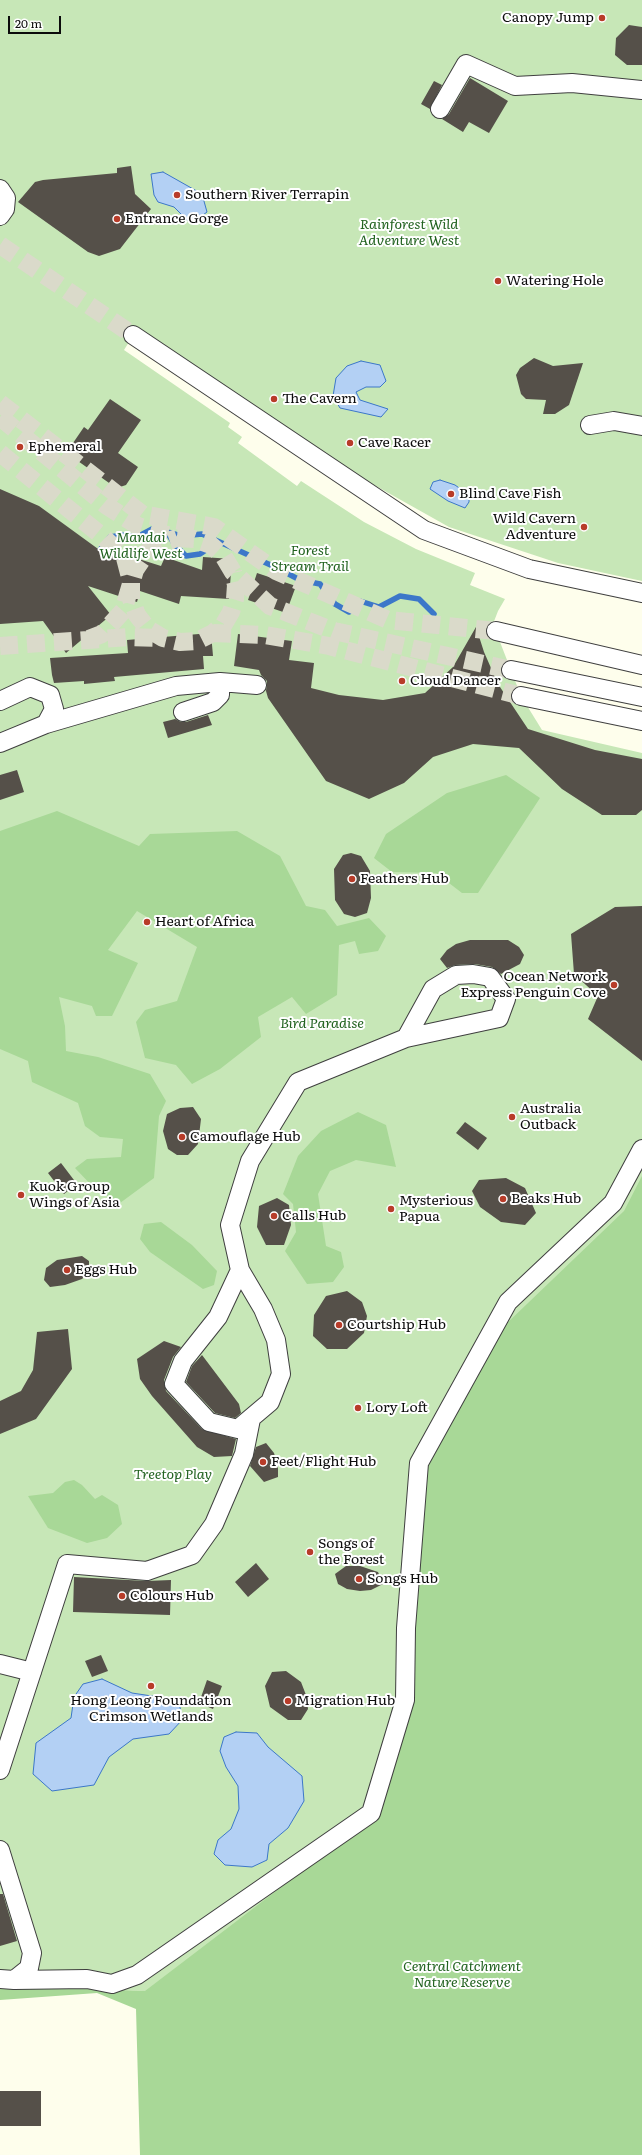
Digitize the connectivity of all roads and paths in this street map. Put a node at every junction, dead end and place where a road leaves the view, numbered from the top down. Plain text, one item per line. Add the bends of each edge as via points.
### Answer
1 (642, 90) edge
2 (440, 109) dead end
3 (0, 188) edge
4 (0, 216) edge
5 (133, 336) tunnel mouth
6 (590, 425) dead end
7 (642, 426) edge
8 (642, 593) edge
9 (496, 631) tunnel mouth
10 (642, 665) edge
11 (512, 670) tunnel mouth
12 (220, 682) junction
13 (257, 685) dead end
14 (521, 696) tunnel mouth
15 (642, 697) edge
16 (0, 701) edge
17 (183, 712) dead end
18 (642, 721) edge
19 (46, 724) junction
20 (0, 743) edge
21 (406, 1038) junction
22 (642, 1150) edge
23 (240, 1270) junction
24 (251, 1419) junction
25 (0, 1664) edge
26 (32, 1672) junction
27 (0, 1770) edge
28 (0, 1850) edge
29 (7, 1979) edge

1 - 2 street via 572,83 515,86 466,64
3 - 4 street via 6,198 5,209
5 - 8 street via 424,530 529,569
6 - 7 street via 614,421
9 - 10 street
11 - 15 street
12 - 13 street
12 - 17 street via 220,695 213,702
12 - 19 street via 176,686
14 - 18 street
16 - 19 street via 30,687 50,695 54,709
19 - 20 street
21 - 21 street via 433,989 456,975 490,977 506,999 499,1018
21 - 23 street via 298,1082 250,1161 232,1218 230,1225
22 - 29 street via 613,1202 508,1302 419,1463 406,1628 405,1700 371,1813 137,1976 112,1984 87,1979
23 - 24 street via 263,1309 276,1340 281,1374 270,1402
23 - 24 street via 218,1317 183,1361 174,1384 210,1422 238,1429
24 - 26 street via 244,1454 214,1524 192,1555 147,1571 67,1564
25 - 26 street
26 - 27 street
28 - 29 street via 32,1953 29,1968

